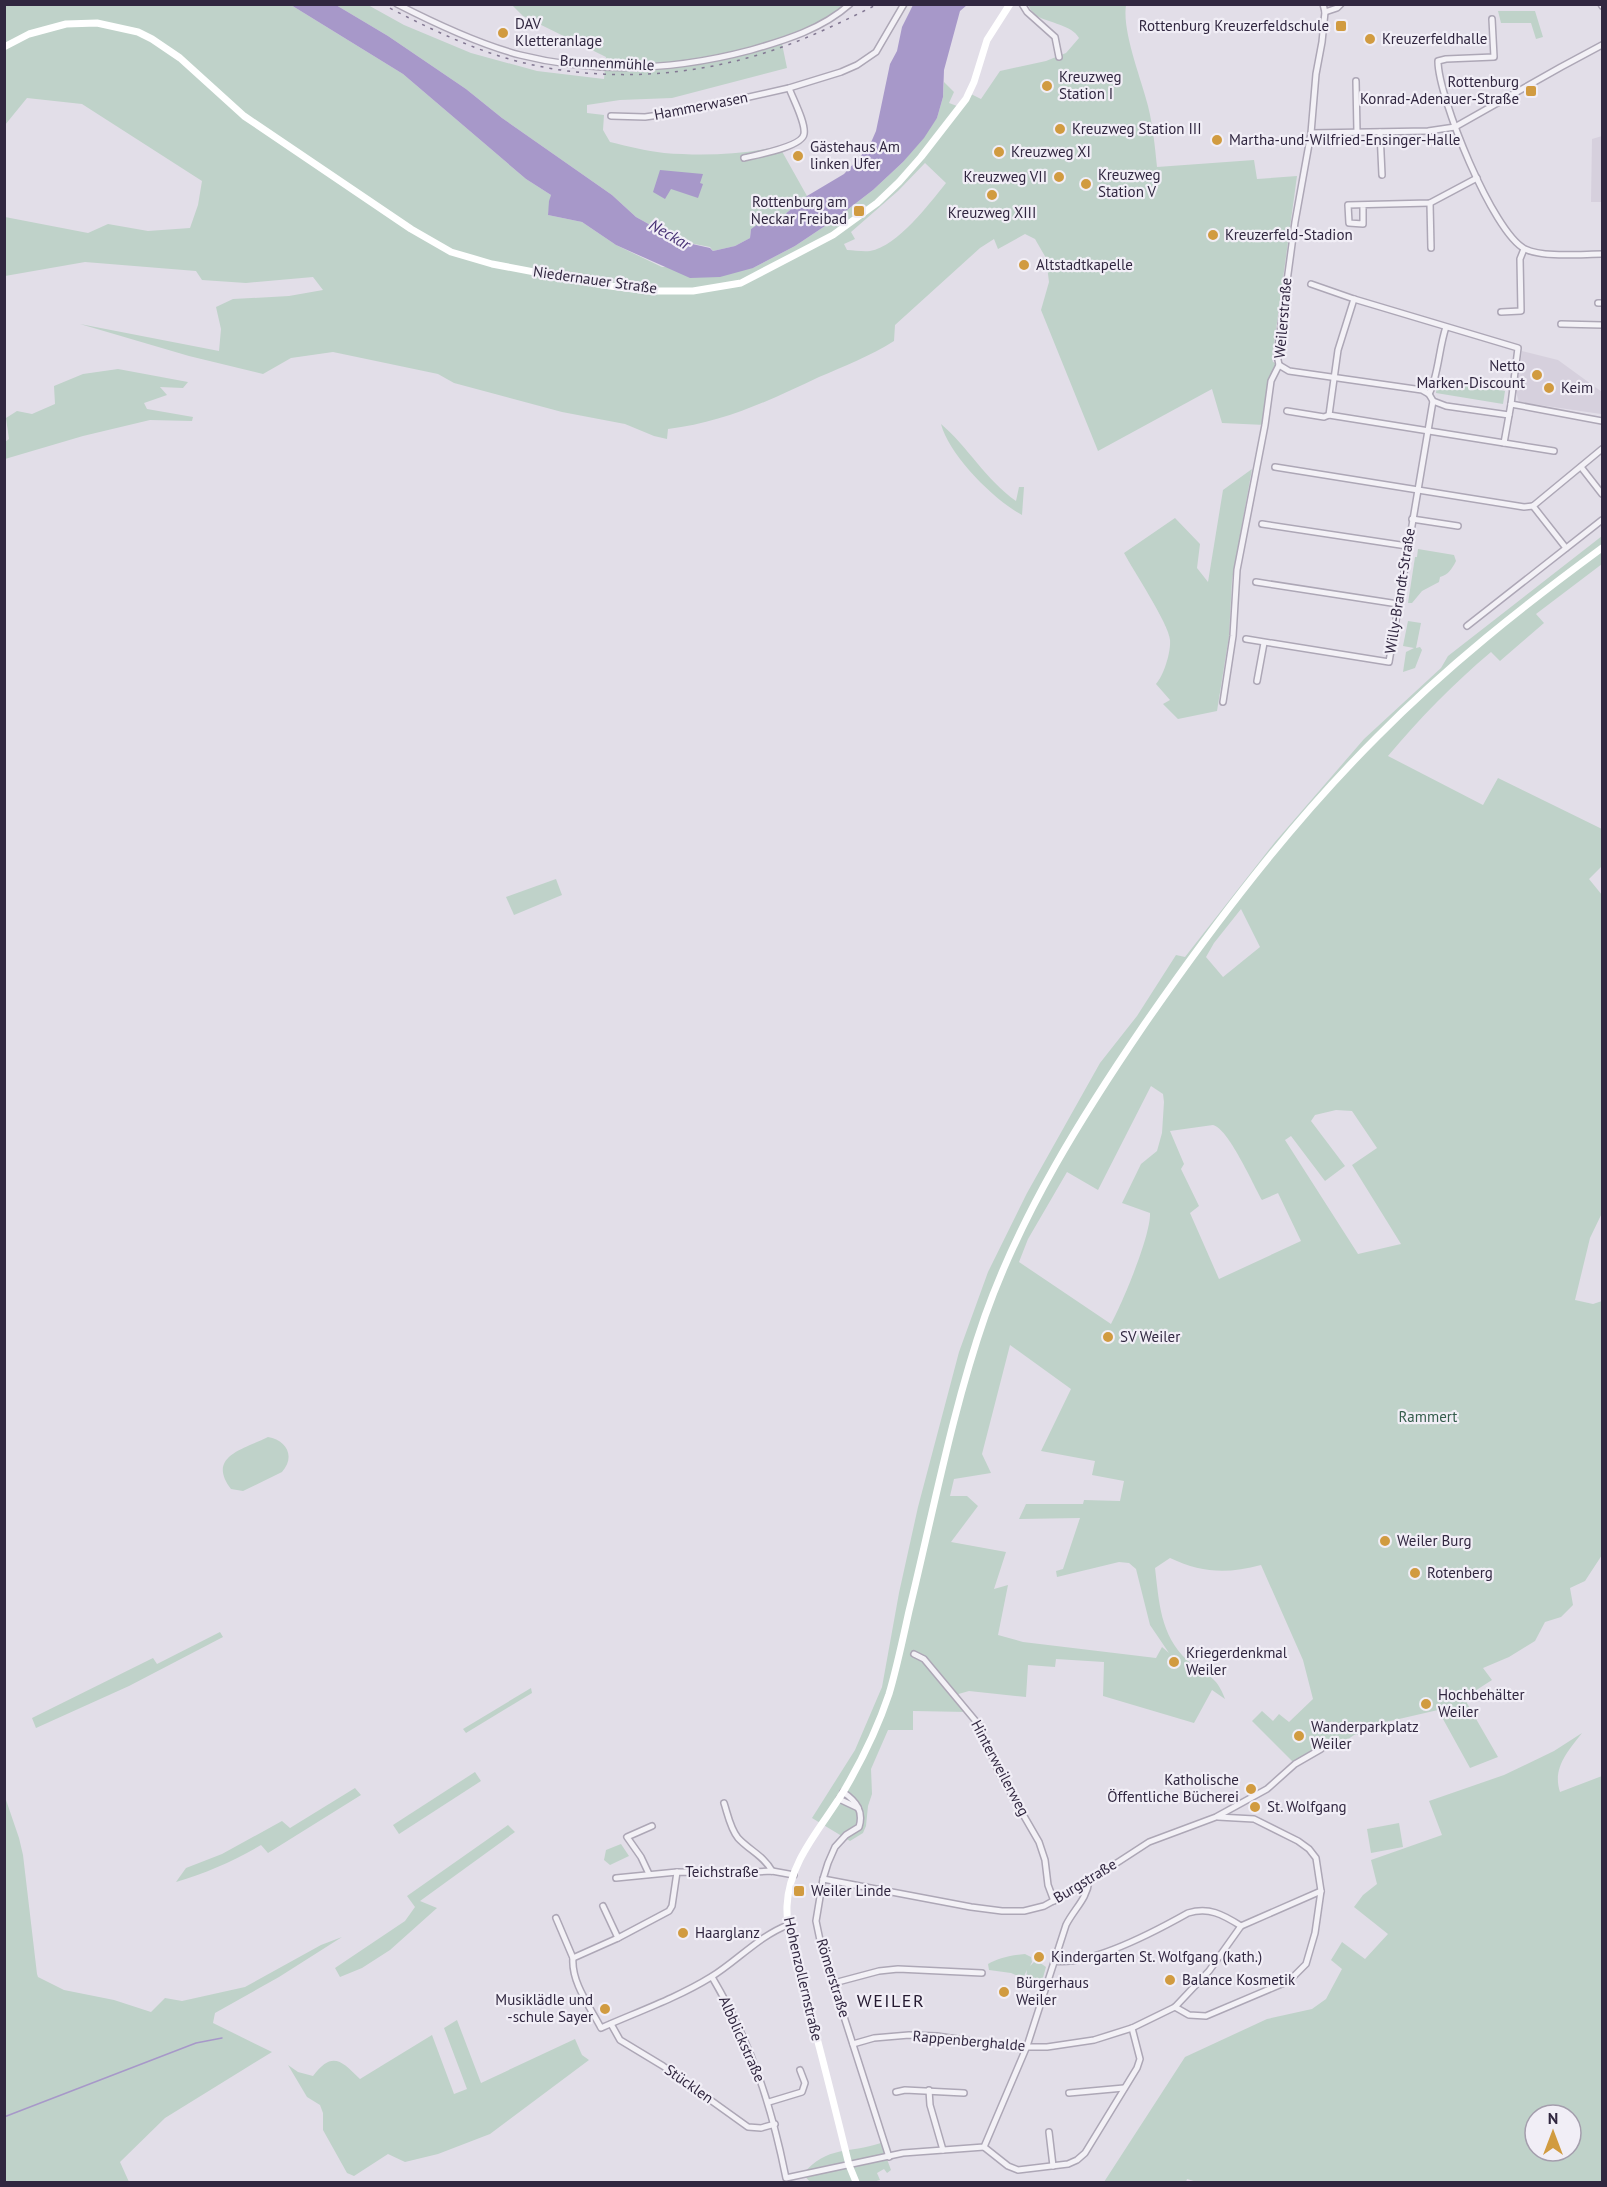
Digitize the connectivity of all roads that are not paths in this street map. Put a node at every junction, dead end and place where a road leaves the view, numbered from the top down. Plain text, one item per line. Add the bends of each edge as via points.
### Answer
1 (397, 4) edge
2 (850, 4) edge
3 (904, 4) edge
4 (1010, 4) edge
5 (1022, 4) edge
6 (1323, 4) edge
7 (1341, 4) edge
8 (1324, 12) junction
9 (1492, 19) dead end
10 (1602, 45) edge
11 (4, 47) edge
12 (1059, 57) dead end
13 (1356, 81) dead end
14 (789, 88) junction
15 (611, 116) dead end
16 (1455, 128) junction
17 (1311, 132) junction
18 (1357, 132) junction
19 (1380, 132) junction
20 (744, 158) dead end
21 (1382, 175) dead end
22 (1477, 178) junction
23 (1430, 203) junction
24 (1363, 205) dead end
25 (1431, 248) dead end
26 (1524, 249) junction
27 (1602, 254) edge
28 (1311, 284) dead end
29 (1354, 299) junction
30 (1502, 312) dead end
31 (1562, 324) dead end
32 (1602, 325) edge
33 (1446, 327) junction
34 (1279, 365) junction
35 (1334, 378) junction
36 (1429, 394) junction
37 (1433, 401) junction
38 (1511, 404) junction
39 (1287, 411) dead end
40 (1509, 415) junction
41 (1329, 416) junction
42 (1602, 421) edge
43 (1427, 430) junction
44 (1504, 442) junction
45 (1602, 449) edge
46 (1554, 451) dead end
47 (1275, 467) dead end
48 (1581, 467) junction
49 (1417, 489) junction
50 (1602, 494) edge
51 (1533, 506) junction
52 (1412, 519) junction
53 (1602, 520) edge
54 (1262, 524) dead end
55 (1458, 526) dead end
56 (1407, 546) junction
57 (1566, 548) junction
58 (1602, 548) edge
59 (1256, 582) dead end
60 (1398, 604) junction
61 (1467, 626) dead end
62 (1246, 639) dead end
63 (1264, 643) junction
64 (1257, 681) dead end
65 (1223, 702) dead end
66 (914, 1654) dead end
67 (1321, 1749) dead end
68 (841, 1796) junction
69 (724, 1803) dead end
70 (1216, 1816) junction
71 (652, 1826) dead end
72 (772, 1871) junction
73 (677, 1872) junction
74 (649, 1875) junction
75 (794, 1875) junction
76 (616, 1878) dead end
77 (823, 1879) junction
78 (1089, 1881) junction
79 (1322, 1891) junction
80 (1054, 1901) junction
81 (603, 1906) dead end
82 (556, 1918) dead end
83 (788, 1925) junction
84 (1241, 1926) junction
85 (618, 1938) junction
86 (573, 1958) junction
87 (1055, 1961) junction
88 (982, 1973) dead end
89 (712, 1977) junction
90 (834, 1983) junction
91 (1175, 2007) junction
92 (611, 2024) junction
93 (1132, 2028) junction
94 (853, 2044) junction
95 (1027, 2046) junction
96 (800, 2070) dead end
97 (1124, 2088) junction
98 (929, 2090) junction
99 (897, 2092) dead end
100 (964, 2093) dead end
101 (1069, 2093) dead end
102 (769, 2102) junction
103 (775, 2124) junction
104 (1049, 2132) dead end
105 (984, 2147) junction
106 (943, 2150) junction
107 (888, 2157) junction
108 (849, 2165) junction
109 (1053, 2166) junction
110 (854, 2180) edge

1 - 2 street, Brunnenmühle via 465,36 522,55 572,64 642,68 719,58 786,39 820,26
3 - 14 street, Hammerwasen via 876,52 841,72
4 - 11 main road, Niedernauer Straße via 987,40 966,99 921,157 884,196 833,235 741,283 693,291 603,285 492,264 451,252 244,117 165,47 138,32 82,22 52,26
5 - 12 street via 1055,38
6 - 8 street, Weilerstraße
7 - 8 street
8 - 17 street, Weilerstraße
9 - 16 street via 1494,57 1438,61 1439,79
10 - 16 street
13 - 18 street
14 - 15 street, Hammerwasen via 687,111 645,117
14 - 20 street via 804,126 801,140
16 - 19 street
16 - 22 street
17 - 18 street
17 - 34 street, Weilerstraße via 1287,276
18 - 19 street
19 - 21 street
22 - 23 street
22 - 26 street via 1504,227
23 - 24 street
23 - 25 street
26 - 27 street
26 - 30 street via 1520,259 1521,311
28 - 29 street
29 - 33 street
29 - 35 street
31 - 32 street
33 - 36 street
33 - 38 street via 1518,348
34 - 35 street via 1289,371
34 - 65 street, Weilerstraße via 1271,381 1237,570
35 - 36 street
35 - 41 street
36 - 37 street
37 - 40 street
37 - 43 street, Willy-Brandt-Straße
38 - 40 street
38 - 42 street
39 - 41 street
40 - 44 street
41 - 43 street
43 - 44 street
43 - 49 street, Willy-Brandt-Straße
44 - 46 street
45 - 48 street
47 - 49 street
48 - 50 street
48 - 51 street
49 - 51 street
49 - 52 street, Willy-Brandt-Straße
51 - 57 street
52 - 55 street, Willy-Brandt-Straße
52 - 56 street, Willy-Brandt-Straße
53 - 57 street
54 - 56 street
56 - 60 street, Willy-Brandt-Straße
57 - 61 street
58 - 68 main road, Hohenzollernstraße via 1464,656 1348,766 1274,851 1190,960 1086,1112 1036,1201 985,1317 958,1408 890,1690 866,1753
59 - 60 street
60 - 63 street, Willy-Brandt-Straße via 1389,662
62 - 63 street
63 - 64 street
66 - 80 street, Hinterweilerweg via 924,1659 980,1725 998,1771 1039,1842
67 - 70 street, Burgstraße via 1295,1764 1267,1789
68 - 75 main road, Hohenzollernstraße via 814,1834
68 - 77 street, Römerstraße via 858,1808 862,1818 859,1827 835,1847
69 - 72 street via 735,1833
70 - 78 street, Burgstraße via 1149,1842
70 - 79 street via 1254,1819 1298,1840 1316,1858
71 - 74 street via 627,1837
72 - 73 street, Teichstraße
72 - 75 street, Teichstraße
73 - 74 street, Teichstraße
73 - 85 street via 669,1911
74 - 76 street, Teichstraße
75 - 83 main road, Hohenzollernstraße via 787,1902
77 - 80 street, Burgstraße via 1002,1911 1024,1911
77 - 90 street, Römerstraße via 816,1921
78 - 80 street, Burgstraße
78 - 87 street via 1086,1897 1066,1925
79 - 84 street
79 - 91 street via 1306,1964 1295,1975 1206,2016 1189,2015
81 - 85 street
82 - 86 street
83 - 89 street via 775,1930
83 - 108 main road, Hohenzollernstraße
84 - 87 street via 1212,1910 1199,1910 1120,1947 1075,1961
84 - 91 street, Rappenberghalde via 1209,1971
85 - 86 street
86 - 92 street via 576,1979 601,2028
87 - 95 street
88 - 90 street via 898,1969
89 - 92 street
89 - 102 street, Albblickstraße via 744,2036
90 - 94 street, Römerstraße
91 - 93 street, Rappenberghalde
92 - 103 street, Stücklen via 620,2040 748,2127
93 - 95 street, Rappenberghalde via 1094,2040
93 - 97 street via 1140,2059
94 - 95 street, Rappenberghalde via 909,2035
94 - 107 street, Römerstraße
95 - 105 street
96 - 102 street, Albblickstraße via 806,2083 802,2092
97 - 101 street
97 - 109 street via 1085,2153 1068,2164
98 - 99 street
98 - 100 street
98 - 106 street
102 - 103 street, Albblickstraße
103 - 108 street, Albblickstraße via 786,2178
104 - 109 street
105 - 106 street
105 - 109 street via 1018,2170
106 - 107 street
107 - 108 street
108 - 110 main road, Hohenzollernstraße

